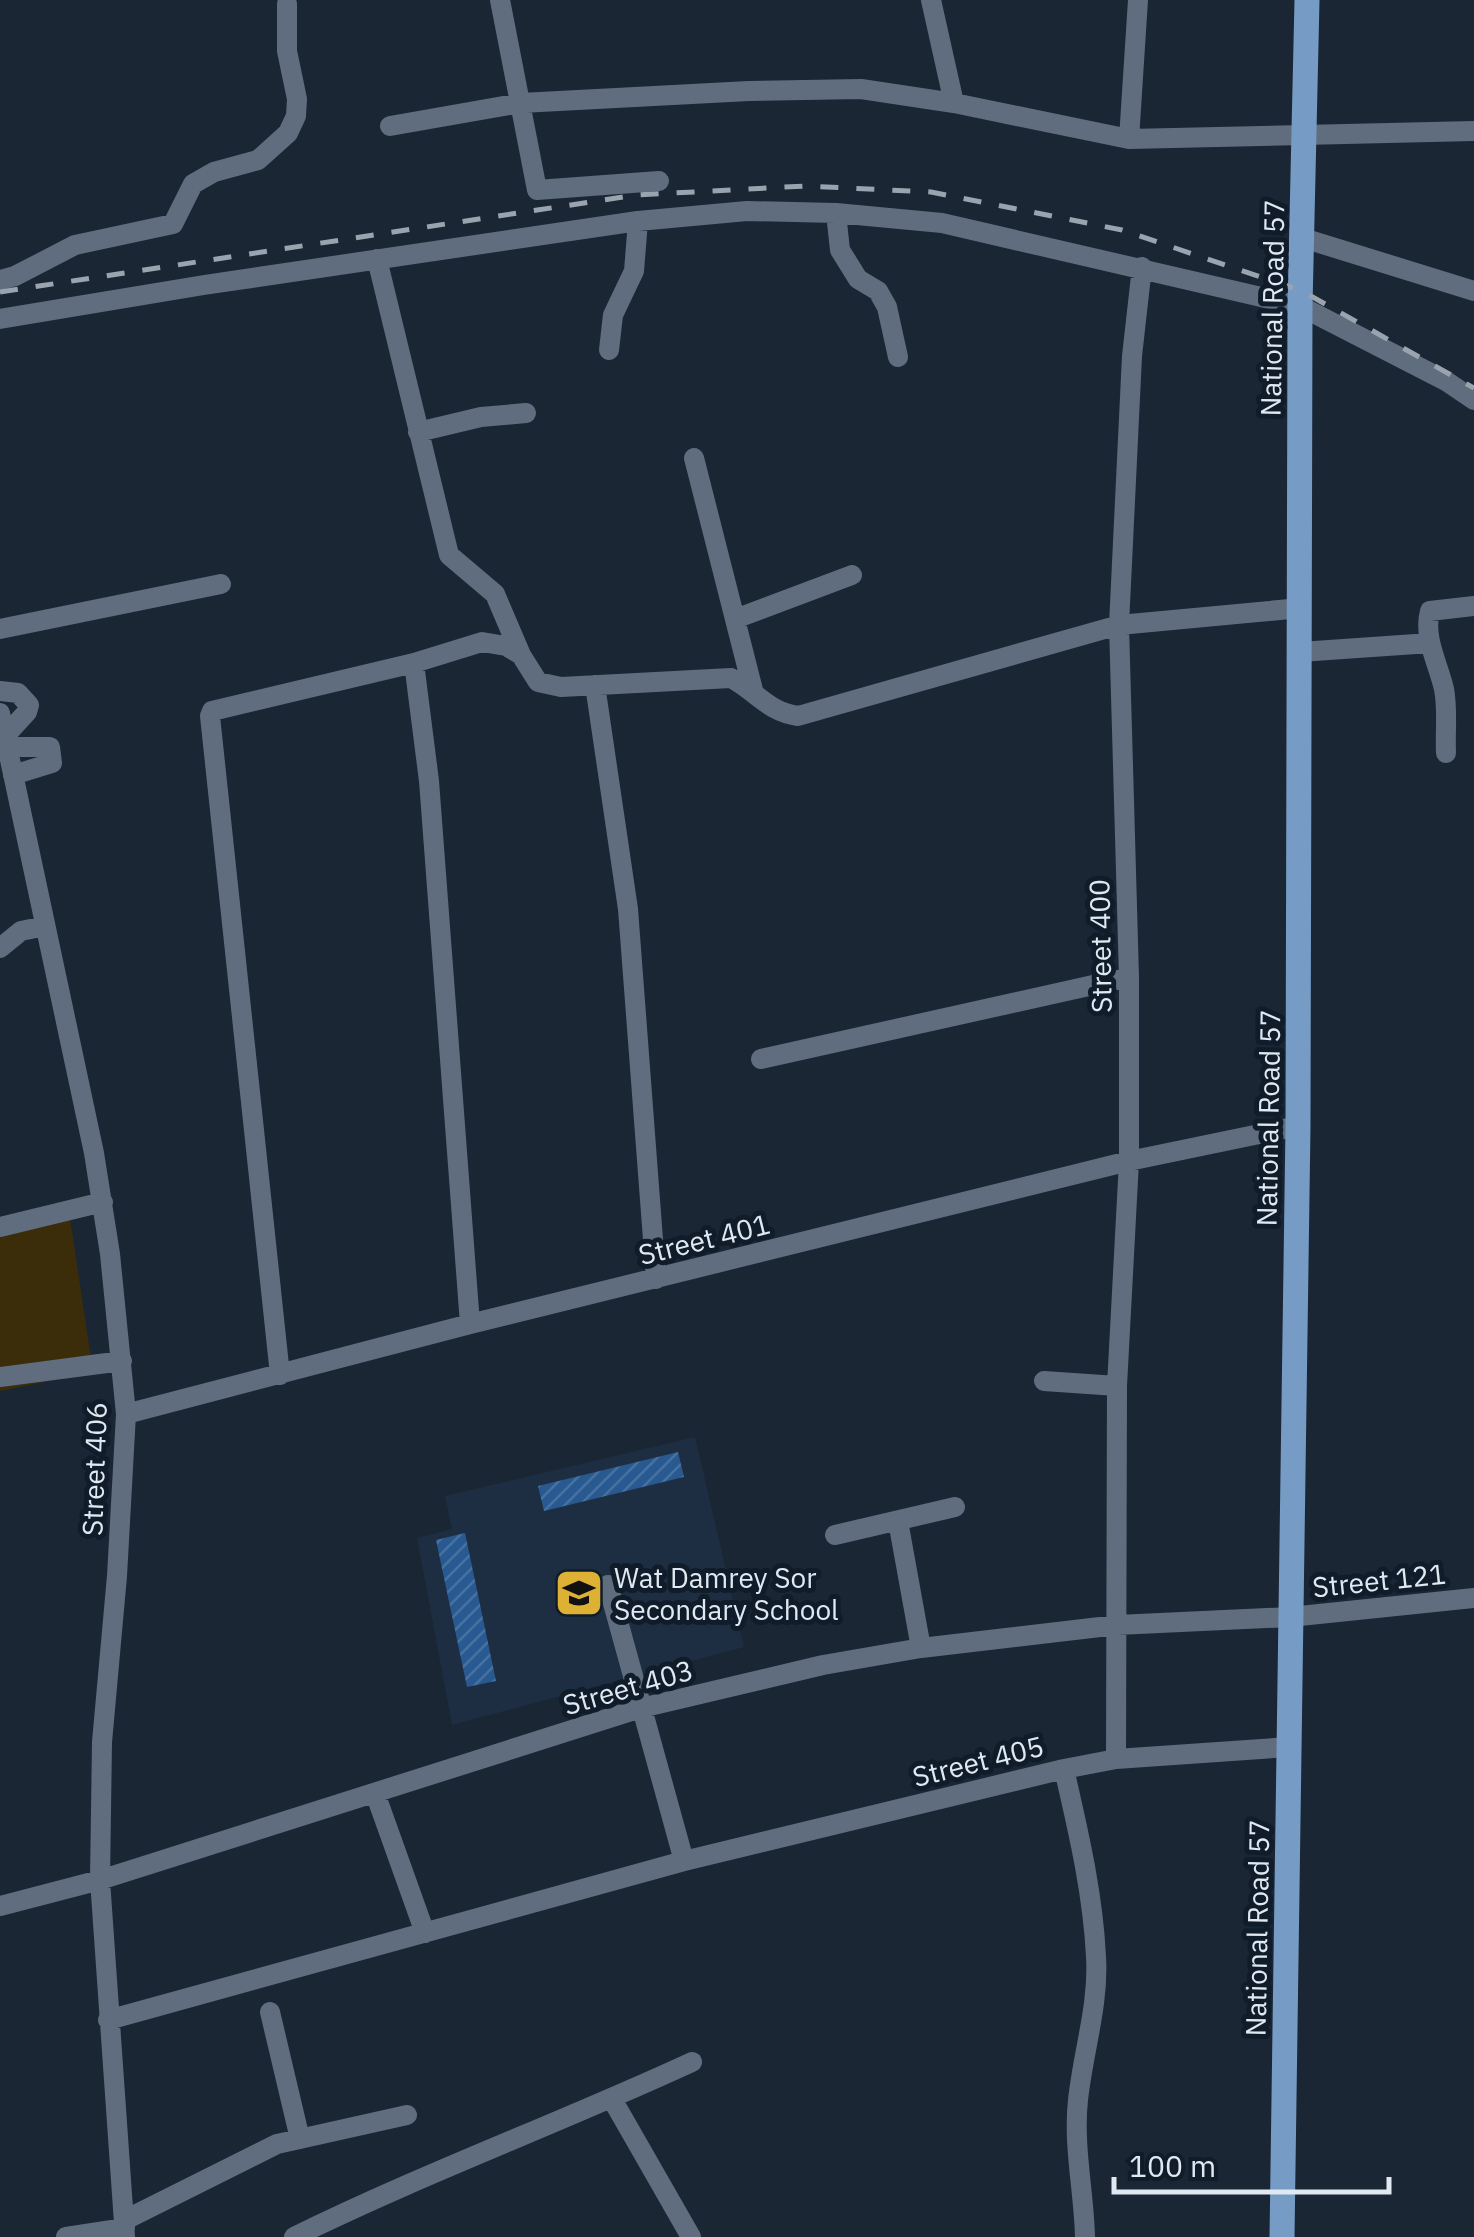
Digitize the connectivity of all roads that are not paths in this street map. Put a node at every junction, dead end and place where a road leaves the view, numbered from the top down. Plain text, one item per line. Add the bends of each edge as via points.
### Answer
1 (500, 0) edge
2 (931, 0) edge
3 (1138, 0) edge
4 (1307, 0) edge
5 (287, 4) dead end
6 (521, 103) junction
7 (954, 103) junction
8 (390, 126) dead end
9 (1474, 131) edge
10 (1305, 136) junction
11 (1130, 139) junction
12 (660, 181) dead end
13 (836, 213) junction
14 (638, 221) junction
15 (1303, 238) junction
16 (376, 258) junction
17 (1142, 267) junction
18 (0, 280) edge
19 (1474, 291) edge
20 (1300, 306) junction
21 (0, 319) edge
22 (609, 350) dead end
23 (898, 357) dead end
24 (1474, 400) edge
25 (526, 413) dead end
26 (418, 432) junction
27 (694, 458) dead end
28 (852, 575) dead end
29 (220, 584) dead end
30 (1474, 606) edge
31 (1300, 608) junction
32 (735, 619) junction
33 (1119, 626) junction
34 (0, 629) edge
35 (1430, 643) junction
36 (1300, 652) junction
37 (521, 656) junction
38 (414, 663) junction
39 (595, 685) junction
40 (752, 690) junction
41 (0, 691) edge
42 (0, 713) edge
43 (6, 741) junction
44 (1446, 753) dead end
45 (13, 775) junction
46 (46, 926) junction
47 (0, 948) edge
48 (1129, 977) junction
49 (762, 1060) dead end
50 (1298, 1126) junction
51 (1129, 1161) junction
52 (102, 1202) junction
53 (0, 1227) edge
54 (656, 1280) junction
55 (470, 1324) junction
56 (122, 1361) junction
57 (280, 1375) junction
58 (0, 1377) edge
59 (1044, 1381) dead end
60 (1118, 1386) junction
61 (126, 1414) junction
62 (955, 1507) dead end
63 (898, 1521) junction
64 (834, 1536) dead end
65 (608, 1585) dead end
66 (1474, 1598) edge
67 (1290, 1616) junction
68 (1116, 1624) junction
69 (921, 1648) junction
70 (642, 1708) junction
71 (1289, 1747) junction
72 (1116, 1759) junction
73 (1064, 1769) junction
74 (375, 1793) junction
75 (684, 1861) junction
76 (100, 1880) junction
77 (0, 1906) edge
78 (425, 1932) junction
79 (270, 2012) dead end
80 (108, 2020) junction
81 (692, 2062) dead end
82 (612, 2098) junction
83 (407, 2115) dead end
84 (300, 2139) junction
85 (125, 2228) edge
86 (66, 2237) edge
87 (294, 2237) edge
88 (691, 2237) edge
89 (1085, 2237) edge
90 (1282, 2237) edge

1 - 6 street
2 - 7 street
3 - 11 street
4 - 10 main road, National Road 57
5 - 18 street via 296,116 271,150 193,184 174,224 75,245
6 - 7 street via 861,89
6 - 8 street
6 - 12 street via 537,190
7 - 11 street
9 - 10 street
10 - 11 street
10 - 15 main road, National Road 57
13 - 14 street via 747,211
13 - 17 street via 942,223
13 - 23 street via 840,250 887,307
14 - 16 street
14 - 22 street via 634,271 613,315
15 - 19 street
15 - 20 main road, National Road 57
16 - 21 street
16 - 26 street
17 - 20 street
17 - 33 street, Street 400
20 - 24 street
20 - 31 main road, National Road 57
25 - 26 street
26 - 37 street via 449,555 494,594
27 - 32 street
28 - 32 street
29 - 34 street
30 - 35 street via 1430,611
31 - 33 street
31 - 36 main road, National Road 57
32 - 40 street
33 - 40 street via 798,716 776,713
33 - 48 street, Street 400
35 - 36 street
35 - 44 street via 1445,693
36 - 50 main road, National Road 57
37 - 38 street via 482,642
37 - 39 street via 538,682
38 - 55 street via 430,781
38 - 57 street via 216,708 210,716
39 - 40 street via 731,678
39 - 54 street via 628,908
41 - 43 street via 18,693 29,705
42 - 43 street, Street 406
43 - 45 street, Street 406
43 - 45 street via 53,752 52,763
45 - 46 street, Street 406
46 - 47 street
46 - 52 street, Street 406
48 - 49 street
48 - 51 street, Street 400
50 - 51 street, Street 401
50 - 67 main road, National Road 57
51 - 54 street, Street 401
51 - 60 street, Street 400
52 - 53 street
52 - 56 street, Street 406
54 - 55 street, Street 401
55 - 57 street, Street 401
56 - 58 street
56 - 61 street, Street 406
57 - 61 street, Street 401
59 - 60 street
60 - 68 street, Street 400
61 - 76 street, Street 406 via 102,1742
62 - 63 street
63 - 64 street
63 - 69 street
65 - 70 street
66 - 67 street, Street 121
67 - 68 street, Street 403
67 - 71 main road, National Road 57
68 - 69 street, Street 403
68 - 72 street, Street 400
69 - 70 street, Street 403
70 - 74 street, Street 403
70 - 75 street
71 - 72 street, Street 405
71 - 90 main road, National Road 57
72 - 73 street, Street 405
73 - 75 street, Street 405
73 - 89 street via 1088,1878 1096,1957 1078,2101
74 - 76 street, Street 403
74 - 78 street
75 - 78 street, Street 405
76 - 77 street, Street 403
76 - 80 street, Street 406
78 - 80 street, Street 405
79 - 84 street
80 - 85 street, Street 406
81 - 82 street
82 - 87 street
82 - 88 street
83 - 84 street
84 - 85 street via 278,2144
85 - 86 street

